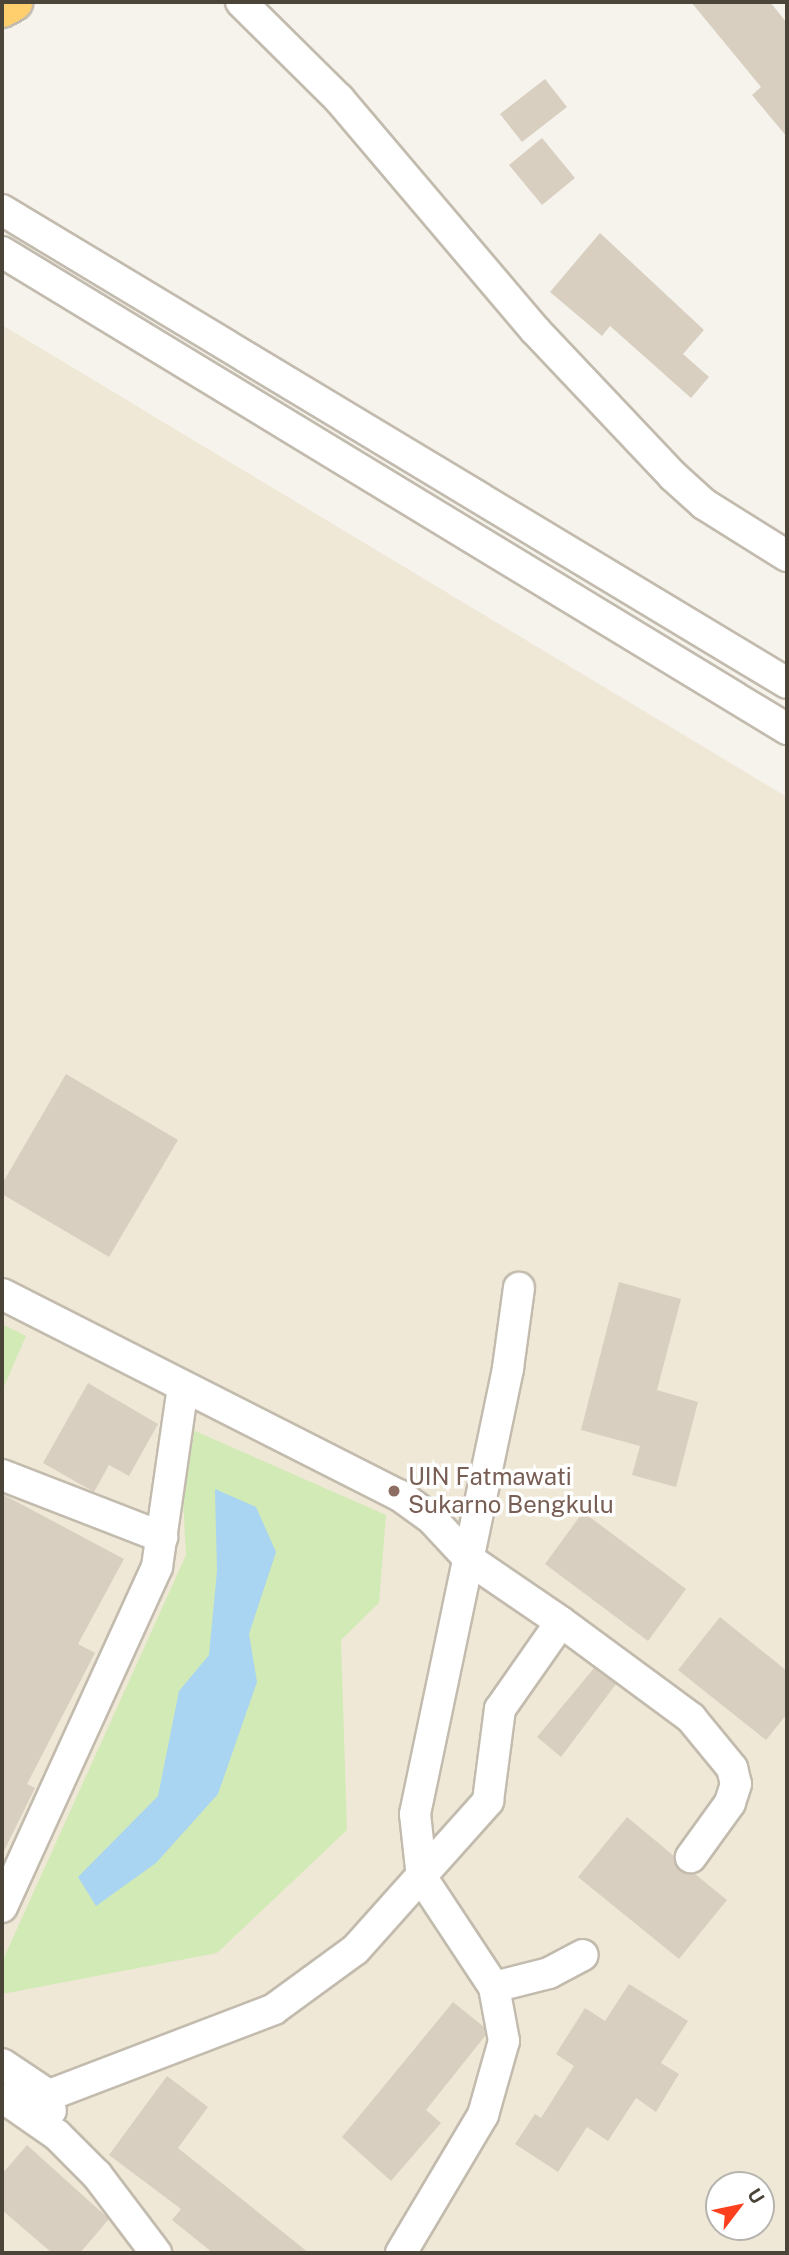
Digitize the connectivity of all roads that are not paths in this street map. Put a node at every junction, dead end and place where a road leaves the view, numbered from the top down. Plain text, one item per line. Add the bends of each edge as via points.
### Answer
1 (13, 2) edge
2 (241, 2) edge
3 (2, 8) edge
4 (2, 210) edge
5 (2, 252) edge
6 (787, 556) edge
7 (787, 683) edge
8 (787, 729) edge
9 (519, 1288) dead end
10 (2, 1294) edge
11 (183, 1387) junction
12 (2, 1475) edge
13 (162, 1537) junction
14 (470, 1560) junction
15 (561, 1622) junction
16 (691, 1857) dead end
17 (422, 1878) junction
18 (2, 1907) edge
19 (583, 1955) dead end
20 (494, 1987) junction
21 (2, 2064) edge
22 (47, 2094) junction
23 (10, 2102) edge
24 (58, 2135) junction
25 (156, 2253) edge
26 (401, 2253) edge

1 - 3 highway
2 - 6 street via 339,99 535,330 673,476 704,505
4 - 7 street
5 - 8 street
9 - 14 street
10 - 11 street
11 - 13 street
11 - 14 street via 399,1495 431,1518
12 - 13 street
13 - 18 street via 157,1567
14 - 15 street
14 - 17 street via 420,1774 416,1839
15 - 16 street via 691,1718 732,1768 736,1784 730,1803
15 - 17 street via 500,1709 488,1801
17 - 20 street
17 - 22 street via 355,1950 274,2008
19 - 20 street via 549,1973
20 - 26 street via 502,2010 500,2067 483,2115
21 - 22 street
22 - 23 street
22 - 24 street
23 - 24 street
24 - 25 street via 97,2175

